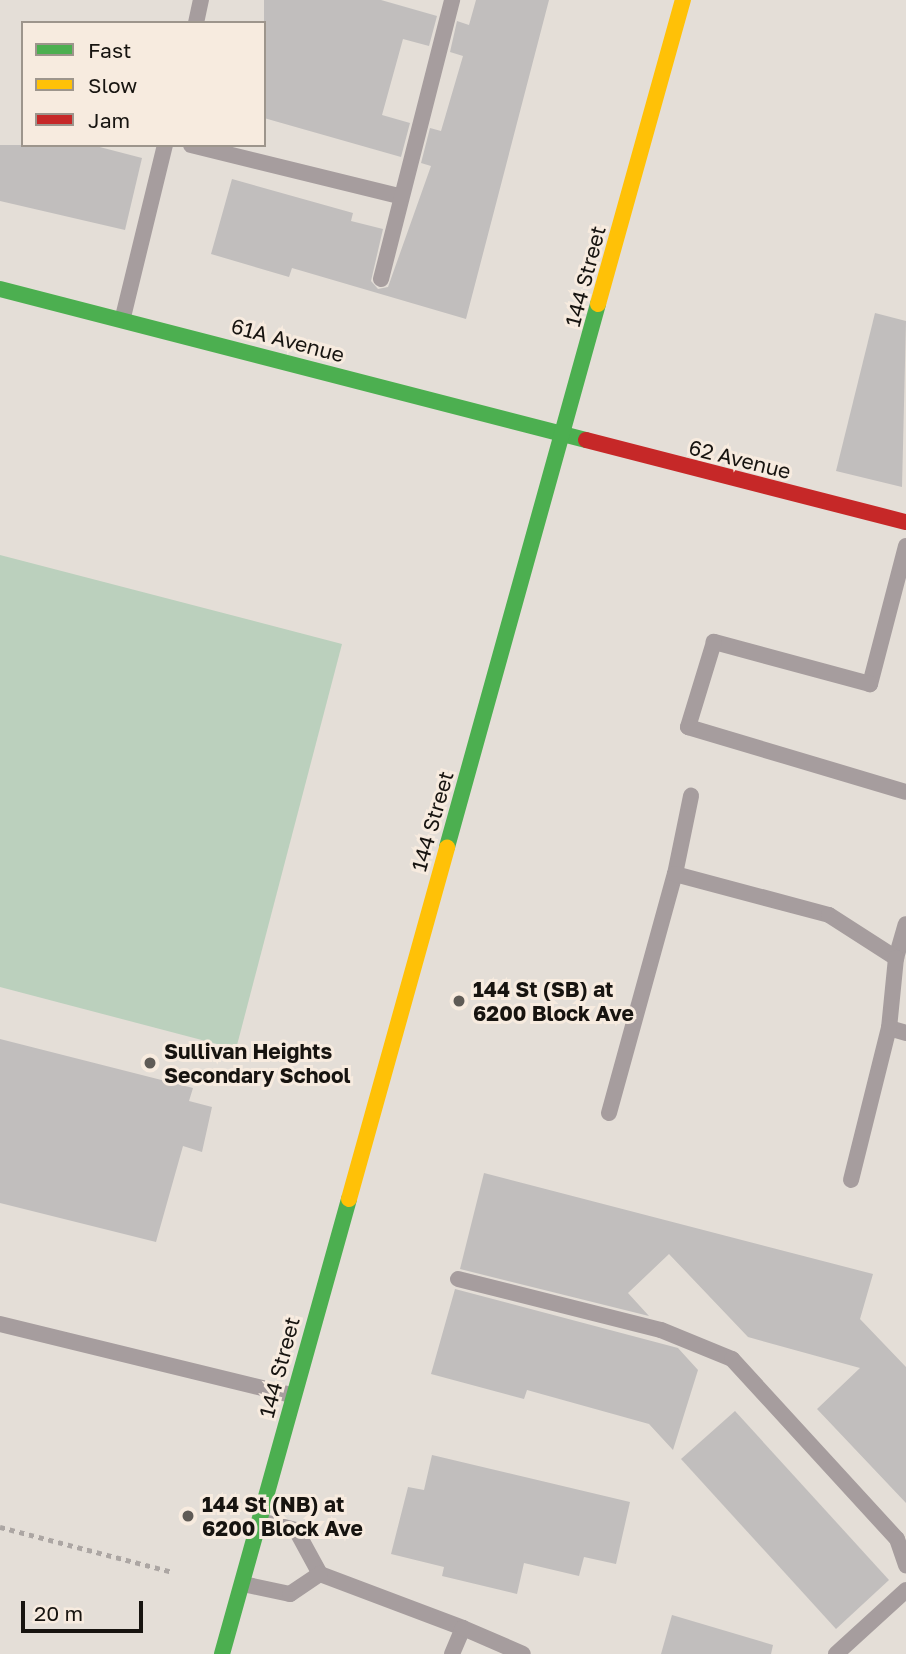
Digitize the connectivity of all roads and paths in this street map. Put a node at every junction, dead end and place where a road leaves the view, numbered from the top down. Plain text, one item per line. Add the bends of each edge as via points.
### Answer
1 (201, 0) edge
2 (452, 0) edge
3 (682, 0) edge
4 (196, 21) edge
5 (166, 147) edge
6 (199, 147) edge
7 (399, 196) junction
8 (381, 279) dead end
9 (0, 289) edge
10 (123, 317) junction
11 (564, 434) junction
12 (906, 522) edge
13 (906, 545) edge
14 (906, 792) edge
15 (691, 796) dead end
16 (675, 874) junction
17 (906, 924) edge
18 (896, 958) junction
19 (890, 1028) junction
20 (906, 1033) edge
21 (608, 1113) dead end
22 (851, 1180) dead end
23 (458, 1279) dead end
24 (0, 1324) edge
25 (292, 1395) junction
26 (260, 1521) junction
27 (0, 1527) edge
28 (906, 1565) edge
29 (173, 1572) dead end
30 (320, 1574) junction
31 (243, 1584) junction
32 (906, 1590) edge
33 (463, 1628) junction
34 (222, 1654) edge
35 (452, 1654) edge
36 (523, 1654) edge
37 (836, 1654) edge

1 - 4 lane
2 - 7 lane
3 - 11 main road, 144 Street
5 - 10 lane
6 - 7 lane
7 - 8 lane
9 - 10 main road, 61A Avenue
10 - 11 main road, 61A Avenue
11 - 12 main road, 62 Avenue
11 - 25 main road, 144 Street
13 - 14 lane via 870,684 714,642 688,727
15 - 16 lane
16 - 18 lane via 829,915
16 - 21 lane
17 - 18 lane
18 - 19 lane
19 - 20 lane
19 - 22 lane
23 - 28 lane via 661,1330 732,1359 897,1539
24 - 25 lane
25 - 26 main road, 144 Street
26 - 30 lane via 296,1530
26 - 31 main road, 144 Street
27 - 29 path
30 - 31 lane via 290,1594
30 - 33 lane
31 - 34 main road, 144 Street
32 - 37 lane
33 - 35 lane
33 - 36 lane

